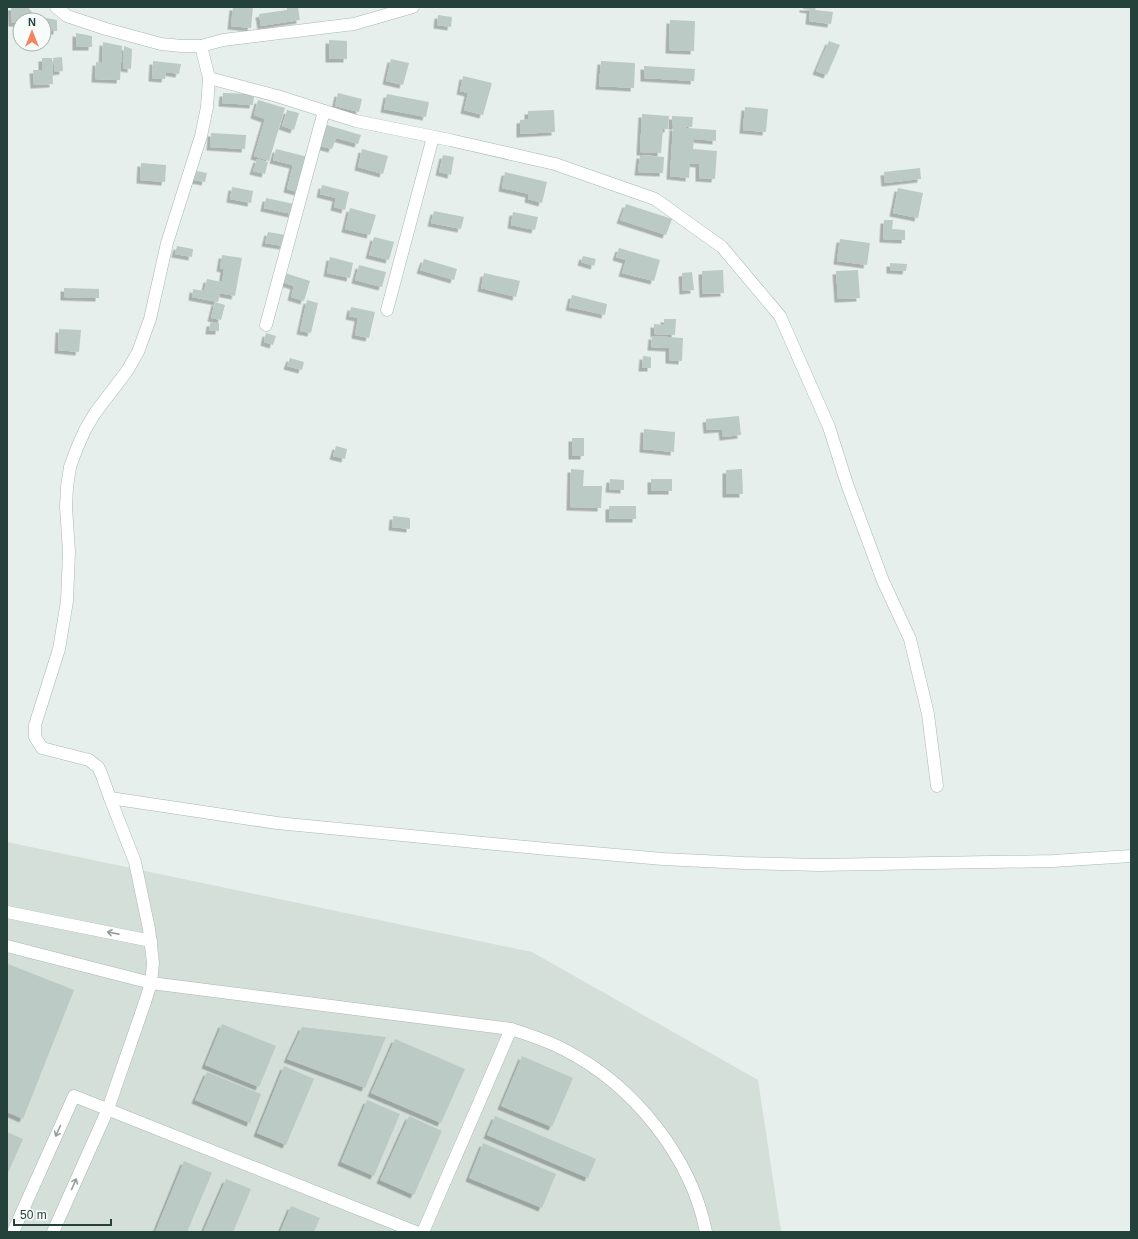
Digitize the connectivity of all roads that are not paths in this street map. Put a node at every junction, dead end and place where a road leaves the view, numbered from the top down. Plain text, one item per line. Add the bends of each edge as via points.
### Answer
1 (56, 7) edge
2 (413, 7) edge
3 (201, 46) junction
4 (209, 78) junction
5 (324, 111) junction
6 (433, 137) junction
7 (387, 310) dead end
8 (266, 325) dead end
9 (938, 786) dead end
10 (110, 798) junction
11 (1131, 856) edge
12 (7, 912) edge
13 (151, 940) junction
14 (7, 946) edge
15 (151, 983) junction
16 (511, 1029) junction
17 (108, 1109) junction
18 (13, 1232) edge
19 (52, 1232) edge
20 (416, 1232) edge
21 (423, 1232) edge
22 (706, 1232) edge

1 - 3 street via 67,16 106,30 161,44
2 - 3 street via 354,24 223,40
3 - 4 street
4 - 5 street
4 - 10 street via 201,136 166,243 150,319 138,352 95,413 76,448 67,487 68,601 59,649 34,731 42,748 94,763 104,778
5 - 6 street via 356,121
5 - 8 street
6 - 7 street
6 - 9 street via 556,164 655,199 722,248 780,316 829,427 883,581 910,639 928,714
10 - 11 street via 277,823 539,849 692,860 819,865 1053,861
10 - 13 street via 135,862
13 -> 12 street
13 - 15 street
14 - 15 street
15 - 16 street
15 - 17 street
16 - 21 street
16 - 22 street via 539,1038 578,1058 614,1083 635,1103 659,1130 686,1174
17 -> 18 street via 74,1096
19 -> 17 street
17 - 20 street

